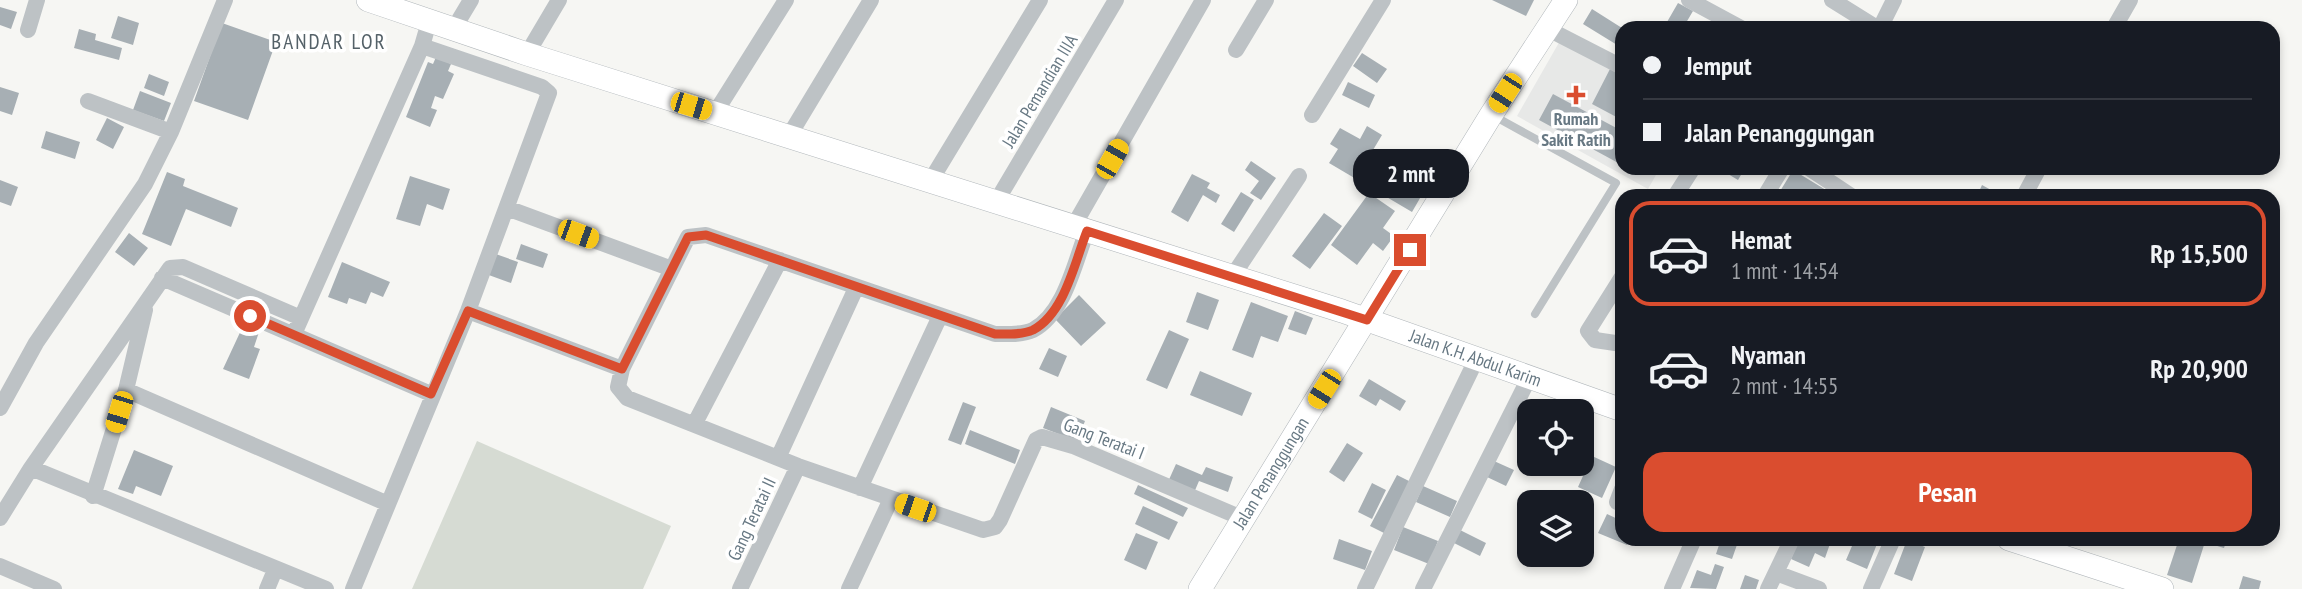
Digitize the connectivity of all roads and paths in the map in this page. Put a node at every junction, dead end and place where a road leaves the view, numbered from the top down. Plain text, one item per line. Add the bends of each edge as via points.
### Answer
1 (37, 0) edge
2 (225, 0) edge
3 (368, 0) edge
4 (471, 0) edge
5 (559, 0) edge
6 (786, 0) edge
7 (871, 0) edge
8 (1040, 0) edge
9 (1116, 0) edge
10 (1203, 0) edge
11 (1266, 0) edge
12 (1383, 0) edge
13 (1566, 0) edge
14 (1689, 0) edge
15 (1832, 0) edge
16 (1894, 0) edge
17 (2130, 0) edge
18 (1728, 21) edge
19 (1866, 21) edge
20 (1882, 21) edge
21 (2118, 21) edge
22 (429, 22) junction
23 (1548, 29) junction
24 (28, 30) dead end
25 (453, 30) junction
26 (422, 46) junction
27 (1236, 50) dead end
28 (527, 54) junction
29 (1615, 63) edge
30 (89, 101) dead end
31 (715, 113) junction
32 (1312, 115) dead end
33 (1491, 115) junction
34 (171, 132) junction
35 (789, 136) junction
36 (1824, 175) edge
37 (1298, 176) dead end
38 (931, 180) junction
39 (1842, 189) edge
40 (996, 202) junction
41 (507, 208) junction
42 (1080, 229) junction
43 (780, 260) junction
44 (672, 269) junction
45 (1232, 277) junction
46 (162, 278) junction
47 (856, 288) junction
48 (1615, 288) edge
49 (148, 298) junction
50 (468, 311) junction
51 (1535, 314) dead end
52 (940, 316) junction
53 (301, 318) junction
54 (1367, 320) junction
55 (294, 334) junction
56 (1615, 343) edge
57 (1476, 360) junction
58 (622, 369) junction
59 (1529, 378) junction
60 (126, 390) junction
61 (431, 394) junction
62 (0, 408) edge
63 (1615, 408) edge
64 (695, 423) junction
65 (778, 458) junction
66 (798, 466) junction
67 (31, 468) junction
68 (860, 488) junction
69 (93, 496) junction
70 (891, 499) junction
71 (386, 503) junction
72 (0, 518) edge
73 (1244, 519) junction
74 (1692, 546) edge
75 (1789, 546) edge
76 (1891, 546) edge
77 (2030, 546) edge
78 (0, 566) edge
79 (275, 570) junction
80 (1776, 573) junction
81 (2156, 588) edge
82 (54, 589) edge
83 (267, 589) edge
84 (326, 589) edge
85 (353, 589) edge
86 (740, 589) edge
87 (849, 589) edge
88 (1200, 589) edge
89 (1366, 589) edge
90 (1423, 589) edge
91 (1672, 589) edge
92 (1768, 589) edge
93 (1819, 589) edge
94 (1871, 589) edge

1 - 24 street
2 - 34 street
3 - 22 street, Jalan K.H. Abdul Karim
4 - 25 street
5 - 28 street
6 - 31 street
7 - 35 street
8 - 38 street
9 - 40 street, Jalan Pemandian IIIA
10 - 42 street
11 - 27 street
12 - 32 street
13 - 23 street, Jalan Penanggungan
14 - 18 street
15 - 19 street
16 - 20 street
17 - 21 street
22 - 25 street, Jalan K.H. Abdul Karim
22 - 26 street
23 - 29 street
23 - 33 street, Jalan Penanggungan
25 - 28 street, Jalan K.H. Abdul Karim
26 - 41 street via 549,93
26 - 53 street
28 - 31 street, Jalan K.H. Abdul Karim
30 - 34 street
31 - 35 street, Jalan K.H. Abdul Karim
33 - 51 lane via 1616,183
33 - 54 street, Jalan Penanggungan
34 - 62 street via 145,184 36,343
35 - 38 street, Jalan K.H. Abdul Karim
36 - 39 street
37 - 45 street
38 - 40 street, Jalan K.H. Abdul Karim
40 - 42 street, Jalan K.H. Abdul Karim
41 - 44 street
41 - 50 street
42 - 45 street, Jalan K.H. Abdul Karim
42 - 52 street via 1060,299 1033,330 995,334
43 - 44 street via 699,233 688,237
43 - 47 street
43 - 64 street
44 - 58 street
45 - 54 street, Jalan K.H. Abdul Karim
46 - 49 street
46 - 53 street via 170,268 183,267
46 - 55 street
47 - 52 street
47 - 65 street
48 - 56 street via 1588,331 1595,340
49 - 60 street
49 - 67 street
50 - 58 street
50 - 61 street
52 - 68 street
53 - 55 street
54 - 57 street, Jalan K.H. Abdul Karim
54 - 73 street, Jalan Penanggungan
55 - 61 street
57 - 59 street, Jalan K.H. Abdul Karim
57 - 89 street
58 - 64 street via 617,384 627,398
59 - 63 street, Jalan K.H. Abdul Karim
59 - 90 street
60 - 69 street
60 - 71 street
61 - 71 street
64 - 65 street
65 - 66 street
66 - 68 street
66 - 86 street, Gang Teratai II
67 - 69 street
67 - 72 street
68 - 70 street
69 - 79 street
70 - 73 street, Gang Teratai I via 990,530 1000,520 1035,440 1042,437
70 - 87 street
71 - 85 street
73 - 88 street, Jalan Penanggungan
74 - 91 street
75 - 80 street
76 - 94 street
77 - 81 street
78 - 82 street
79 - 83 street
79 - 84 street
80 - 92 street
80 - 93 street

